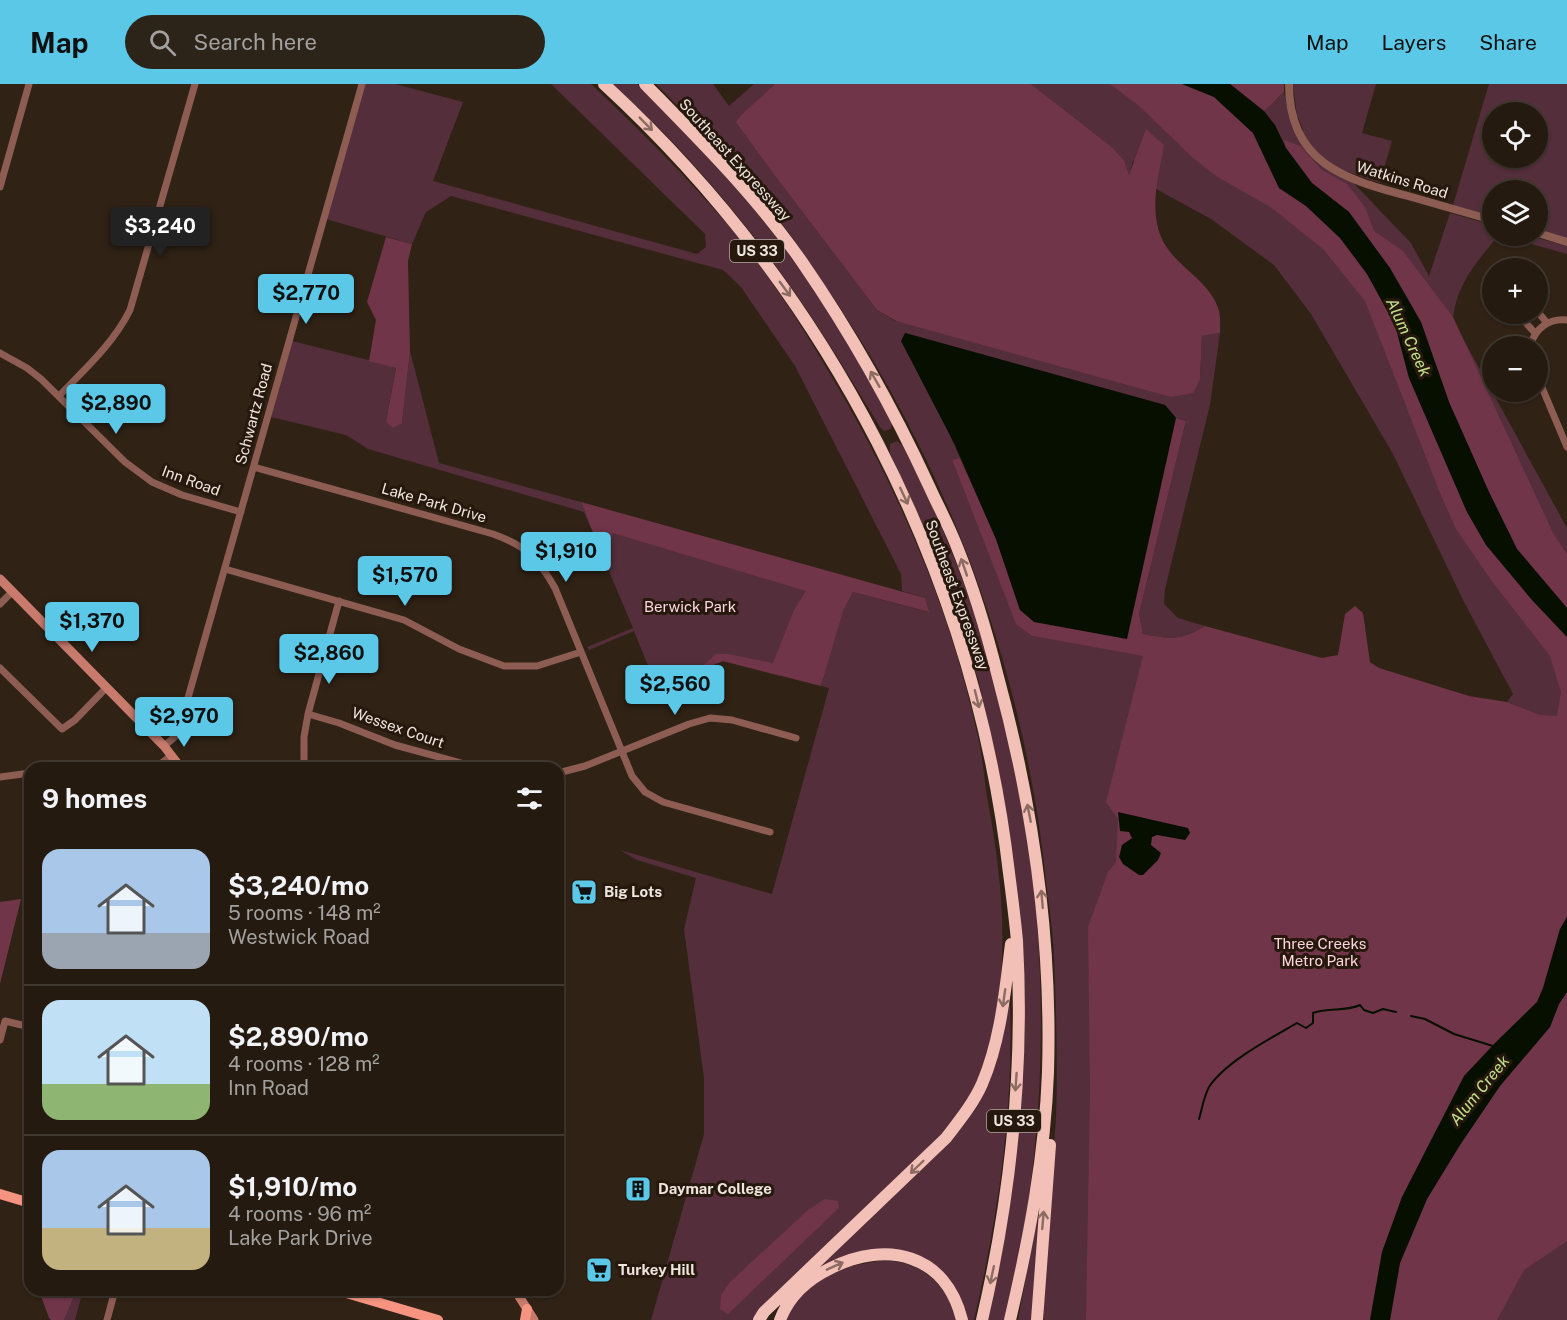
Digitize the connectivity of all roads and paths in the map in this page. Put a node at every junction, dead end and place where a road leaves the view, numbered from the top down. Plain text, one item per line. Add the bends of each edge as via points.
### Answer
1 (29, 84) edge
2 (195, 84) edge
3 (363, 84) edge
4 (604, 84) edge
5 (645, 84) edge
6 (1289, 84) edge
7 (0, 187) edge
8 (1482, 217) edge
9 (1548, 236) edge
10 (1567, 242) edge
11 (1567, 320) edge
12 (1548, 322) edge
13 (1527, 324) edge
14 (1544, 324) edge
15 (1535, 333) junction
16 (1534, 336) edge
17 (0, 353) edge
18 (59, 396) junction
19 (1548, 402) edge
20 (1567, 447) edge
21 (254, 467) junction
22 (241, 512) junction
23 (225, 569) junction
24 (0, 579) edge
25 (12, 592) junction
26 (339, 601) junction
27 (0, 604) edge
28 (581, 652) junction
29 (0, 668) edge
30 (107, 687) junction
31 (308, 714) junction
32 (796, 738) dead end
33 (164, 746) junction
34 (621, 751) junction
35 (172, 755) junction
36 (163, 762) edge
37 (177, 762) edge
38 (304, 762) edge
39 (457, 762) edge
40 (564, 771) edge
41 (24, 774) edge
42 (0, 777) edge
43 (770, 832) dead end
44 (1014, 919) junction
45 (24, 1026) edge
46 (0, 1040) edge
47 (1046, 1093) junction
48 (0, 1194) edge
49 (24, 1201) edge
50 (113, 1296) edge
51 (356, 1296) edge
52 (518, 1296) edge
53 (526, 1314) edge
54 (107, 1320) edge
55 (438, 1320) edge
56 (534, 1320) edge
57 (759, 1320) edge
58 (780, 1320) edge
59 (962, 1320) edge
60 (982, 1320) edge
61 (1010, 1320) edge
62 (1037, 1320) edge

1 - 7 street
2 - 18 street via 130,310 109,344
3 - 21 street, Schwartz Road
4 -> 44 highway, Southeast Expressway / US 33 via 721,204 799,308 879,443 947,600 976,694 1001,813
47 -> 5 highway, Southeast Expressway / US 33 via 1046,956 1035,842 1009,715 957,547 877,382 801,261 723,165
6 - 8 street, Watkins Road via 1293,116 1304,140 1337,173
9 - 10 street
11 - 12 street
13 - 15 street
14 - 15 street
15 - 16 street
17 - 18 street, Inn Road via 27,368
18 - 22 street, Inn Road via 125,462 152,482
19 - 20 street
21 - 22 street, Schwartz Road
21 - 28 street, Lake Park Drive via 512,540 541,565 555,588
22 - 23 street, Schwartz Road
23 - 26 street
23 - 33 street, Schwartz Road via 177,735
24 - 25 main road
25 - 27 street
25 - 30 main road
26 - 28 street via 404,620 459,650 504,666 537,666
26 - 31 street
28 - 34 street, Lake Park Drive
29 - 30 street via 62,729
30 - 33 main road
31 - 38 street
31 - 39 street, Wessex Court
32 - 34 street via 732,720 710,718
33 - 35 main road
34 - 40 street
34 - 43 street, Lake Park Drive via 632,776 645,792 663,802
35 - 36 street
35 - 37 main road
41 - 42 street
44 -> 57 highway via 994,1049 981,1086 966,1112 938,1146
44 -> 60 highway, Southeast Expressway / US 33 via 1018,1032 1013,1135 999,1239
45 - 46 street via 5,1021
47 - 61 highway, Southeast Expressway / US 33 via 1034,1204
62 -> 47 highway via 1051,1128
48 - 49 main road
50 - 54 street
51 - 55 main road
52 - 53 main road
53 - 56 main road
58 -> 59 highway via 796,1293 820,1274 848,1261 886,1254 912,1259 939,1275 952,1291

